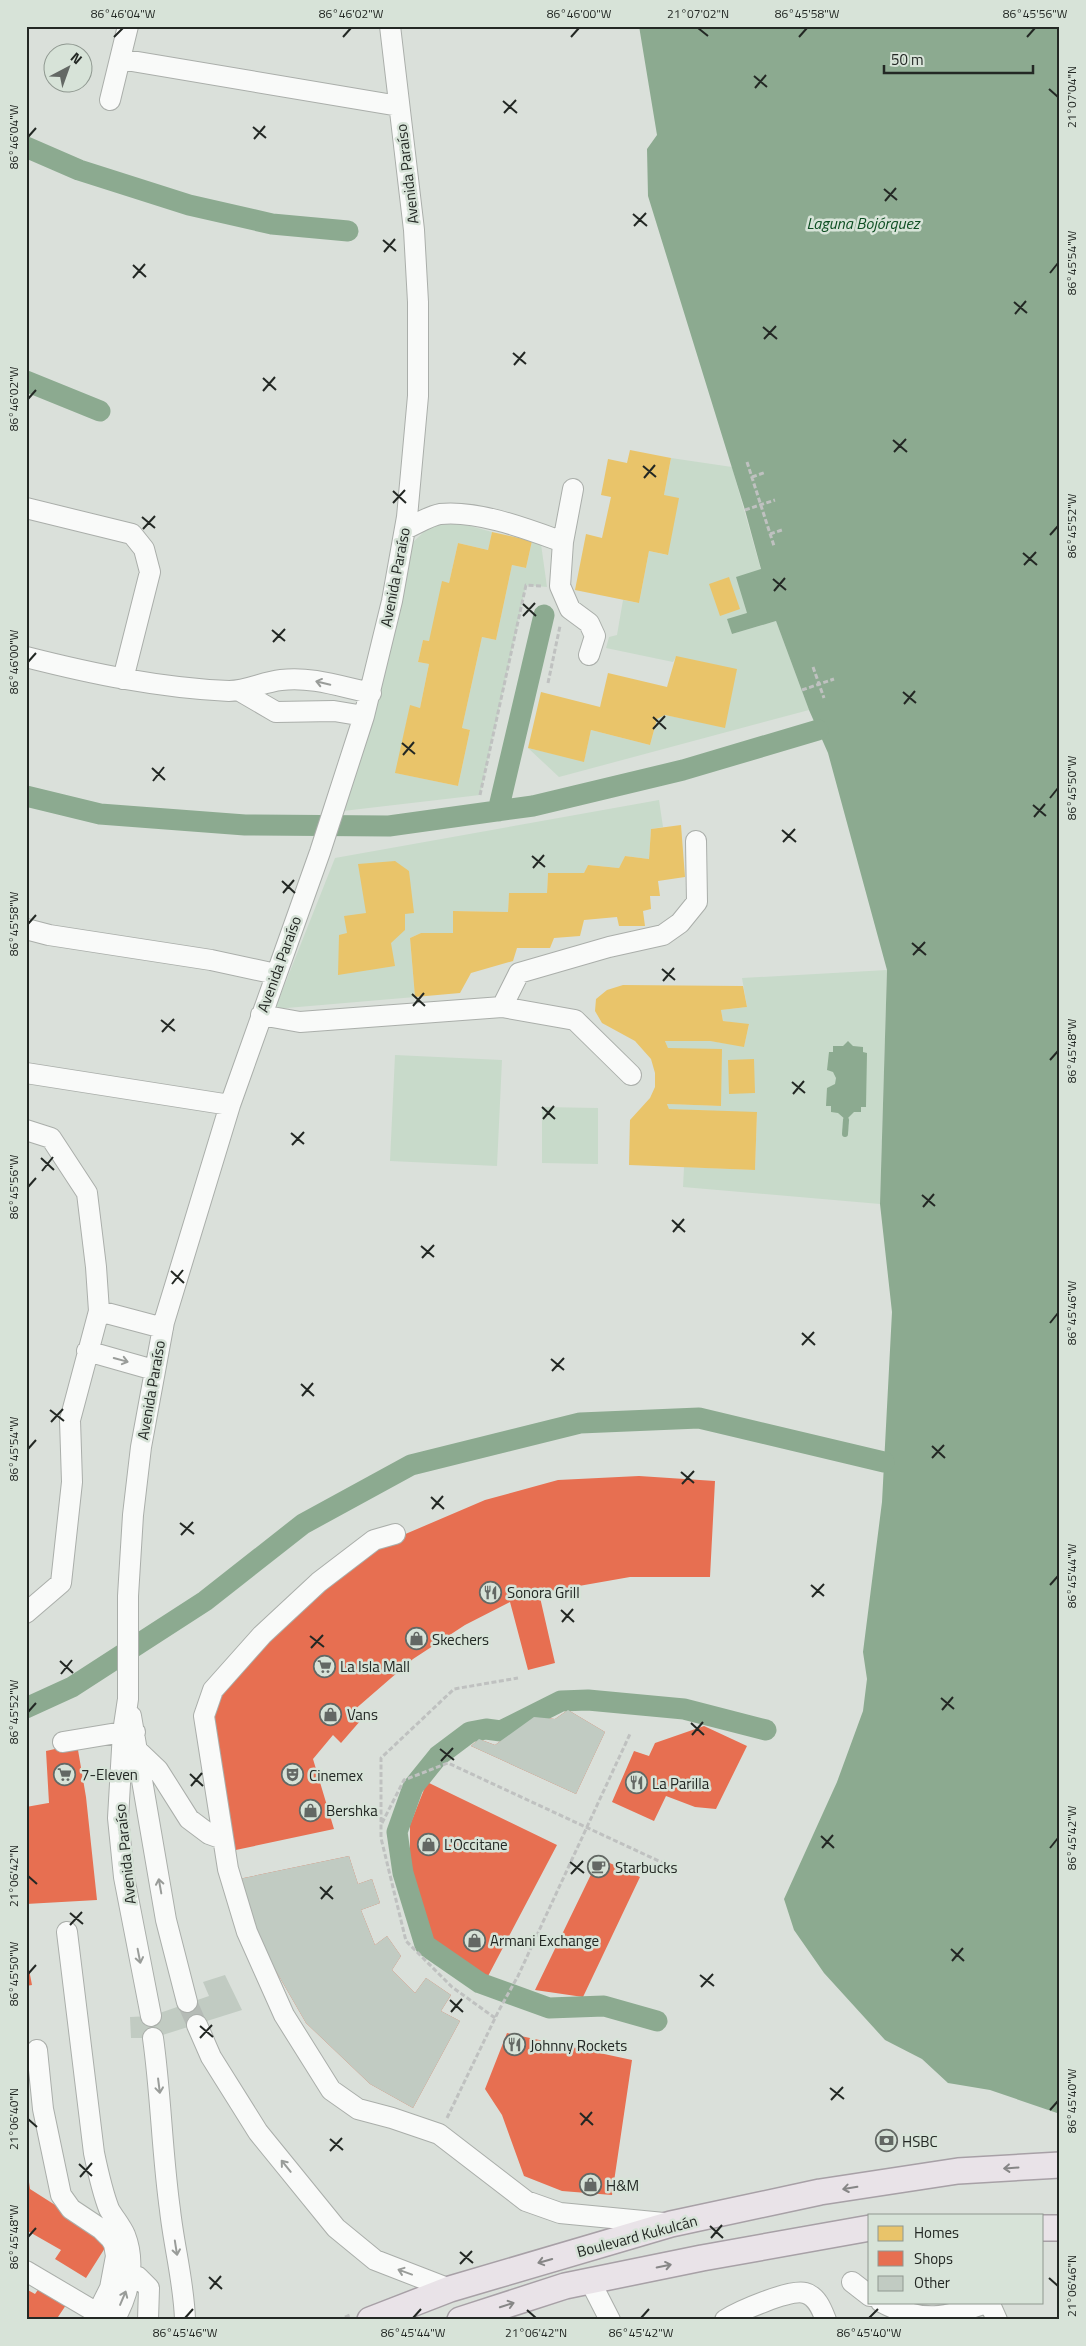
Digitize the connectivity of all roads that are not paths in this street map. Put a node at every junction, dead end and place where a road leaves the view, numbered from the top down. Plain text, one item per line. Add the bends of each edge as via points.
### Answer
1 (128, 26) edge
2 (390, 26) edge
3 (120, 59) junction
4 (110, 100) dead end
5 (399, 106) junction
6 (572, 489) dead end
7 (26, 508) edge
8 (405, 529) junction
9 (563, 542) junction
10 (590, 655) dead end
11 (26, 657) edge
12 (122, 679) junction
13 (240, 691) junction
14 (371, 693) junction
15 (364, 716) junction
16 (696, 841) dead end
17 (26, 929) edge
18 (276, 974) junction
19 (502, 1007) junction
20 (261, 1015) junction
21 (26, 1073) edge
22 (630, 1075) dead end
23 (230, 1105) junction
24 (26, 1130) edge
25 (99, 1311) junction
26 (163, 1328) junction
27 (87, 1351) junction
28 (154, 1370) junction
29 (395, 1534) dead end
30 (26, 1613) edge
31 (131, 1738) junction
32 (63, 1742) dead end
33 (223, 1839) junction
34 (166, 1920) junction
35 (133, 1924) junction
36 (67, 1932) dead end
37 (187, 2002) tunnel mouth
38 (151, 2016) dead end
39 (197, 2025) tunnel mouth
40 (153, 2038) dead end
41 (37, 2050) dead end
42 (1060, 2165) edge
43 (671, 2224) junction
44 (868, 2228) edge
45 (1044, 2228) edge
46 (1060, 2228) edge
47 (26, 2271) edge
48 (122, 2273) junction
49 (590, 2281) junction
50 (852, 2282) dead end
51 (450, 2289) junction
52 (868, 2294) edge
53 (887, 2304) edge
54 (982, 2304) edge
55 (990, 2304) edge
56 (954, 2312) edge
57 (104, 2318) edge
58 (148, 2320) edge
59 (185, 2320) edge
60 (370, 2320) edge
61 (460, 2320) edge
62 (610, 2320) edge
63 (725, 2320) edge
64 (826, 2320) edge
65 (997, 2320) edge

1 - 3 street
2 - 5 street, Avenida Paraíso
3 - 4 street
3 - 5 street
5 - 8 street, Avenida Paraíso via 414,230 418,302 418,396
6 - 9 street
7 - 12 street via 132,534 144,548 150,572
8 - 9 street via 439,514 471,514
8 - 14 street, Avenida Paraíso
9 - 10 street via 560,586 570,609 589,623 595,636
11 - 12 street
12 - 13 street via 197,690
14 -> 13 street via 306,679 280,680
13 - 15 street via 276,712 334,711
14 - 15 street, Avenida Paraíso
15 - 18 street, Avenida Paraíso via 338,801
16 - 19 street via 697,902 680,923 662,935 519,973
17 - 18 street
18 - 20 street, Avenida Paraíso
19 - 20 street via 300,1022
19 - 22 street via 575,1020
20 - 23 street, Avenida Paraíso
21 - 23 street
23 - 26 street, Avenida Paraíso
24 - 25 street via 51,1138 87,1193
25 - 26 street
25 - 27 street
26 - 28 street, Avenida Paraíso
27 -> 28 street
27 - 30 street via 70,1420 72,1482 61,1583
28 - 31 street, Avenida Paraíso via 133,1515 128,1596
29 - 33 street via 374,1540 319,1582 262,1635 213,1690 204,1716
31 - 32 street
31 - 33 street via 158,1770 189,1819 209,1834
34 -> 31 street, Avenida Paraíso
31 - 35 street, Avenida Paraíso via 118,1818
33 - 43 street via 228,1869 247,1932 284,2015 331,2090 358,2109 439,2134 526,2201 560,2212
34 - 35 street
34 - 37 street, Avenida Paraíso
35 -> 38 street, Avenida Paraíso
36 - 48 street via 94,2153 106,2201 124,2234 130,2253
51 -> 39 street via 375,2260 336,2228 258,2132 211,2057
40 -> 59 street
41 - 48 street via 43,2109 61,2195 72,2209 111,2238
42 -> 43 main road, Boulevard Kukulcán via 958,2171 820,2192
43 -> 51 main road, Boulevard Kukulcán
49 -> 44 main road, Boulevard Kukulcán
45 - 46 main road
47 - 57 street
48 - 57 street via 110,2288
48 - 58 street via 138,2277 149,2288
61 -> 49 main road, Boulevard Kukulcán
49 - 62 street
50 - 52 street
51 - 60 main road, Boulevard Kukulcán
53 - 56 street via 922,2318
54 - 56 street
55 - 65 street
63 - 64 street via 795,2292 813,2297

